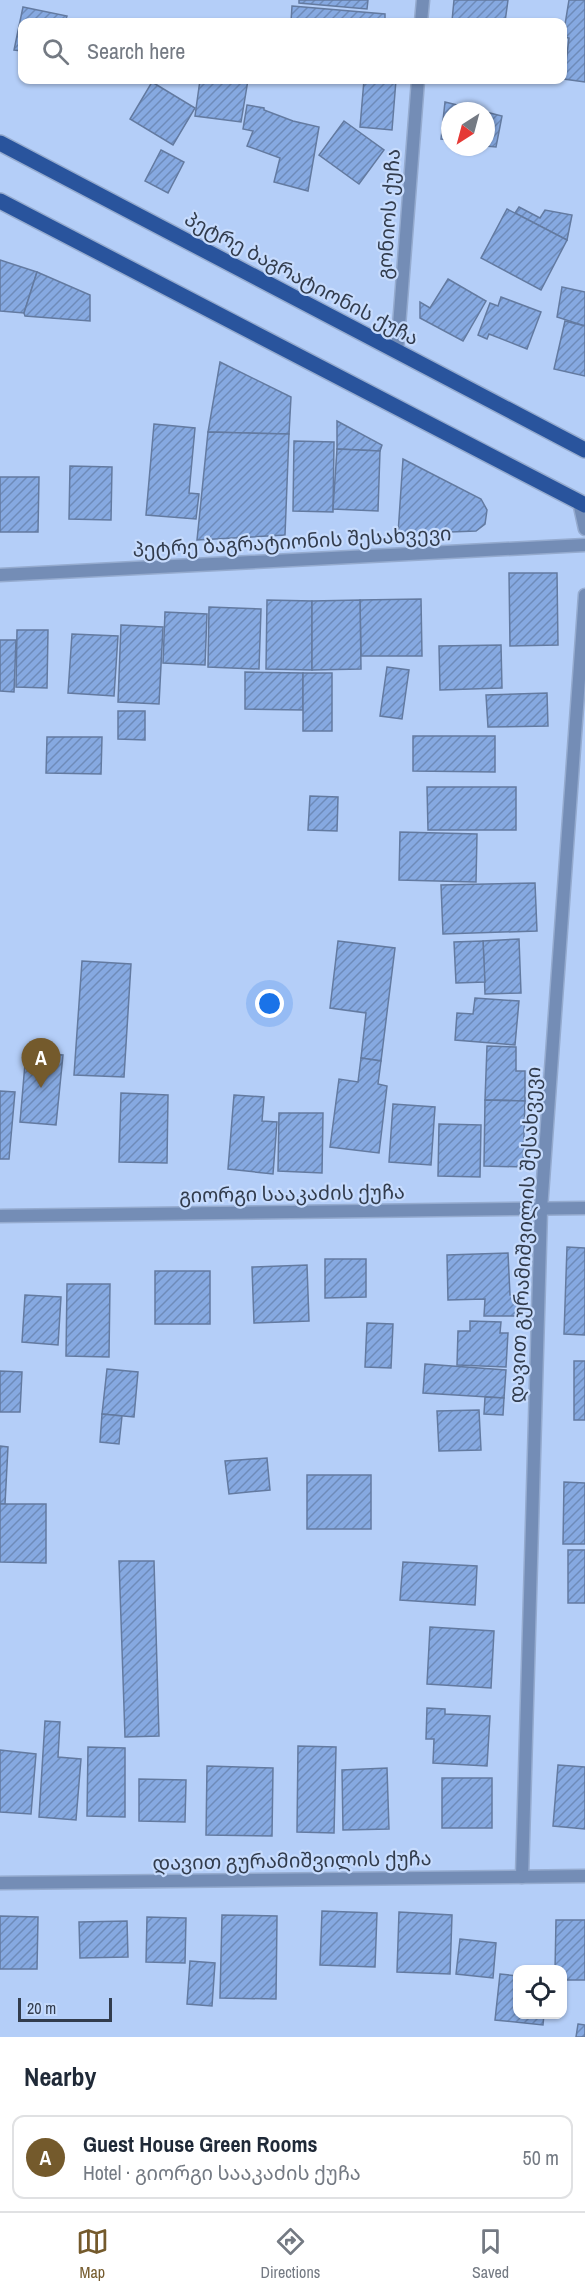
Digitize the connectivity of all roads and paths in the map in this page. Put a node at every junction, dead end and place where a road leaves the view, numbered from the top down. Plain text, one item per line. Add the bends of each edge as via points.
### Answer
1 (423, 0) edge
2 (421, 18) edge
3 (418, 84) edge
4 (0, 144) edge
5 (0, 201) edge
6 (398, 352) junction
7 (585, 450) edge
8 (582, 503) edge
9 (585, 529) edge
10 (585, 545) edge
11 (0, 575) edge
12 (585, 596) edge
13 (585, 1208) edge
14 (541, 1209) junction
15 (0, 1216) edge
16 (585, 1876) edge
17 (522, 1877) junction
18 (0, 1883) edge

1 - 2 street
3 - 6 street, გონიოს ქუჩა
4 - 6 main road, პეტრე ბაგრატიონის ქუჩა
5 - 8 main road
6 - 7 main road, პეტრე ბაგრატიონის ქუჩა
8 - 9 street
10 - 11 street, პეტრე ბაგრატიონის შესახვევი
12 - 14 street, დავით გურამიშვილის შესახვევი
13 - 14 street, გიორგი სააკაძის ქუჩა
14 - 15 street, გიორგი სააკაძის ქუჩა
14 - 17 street, დავით გურამიშვილის შესახვევი
16 - 17 street, დავით გურამიშვილის ქუჩა
17 - 18 street, დავით გურამიშვილის ქუჩა

